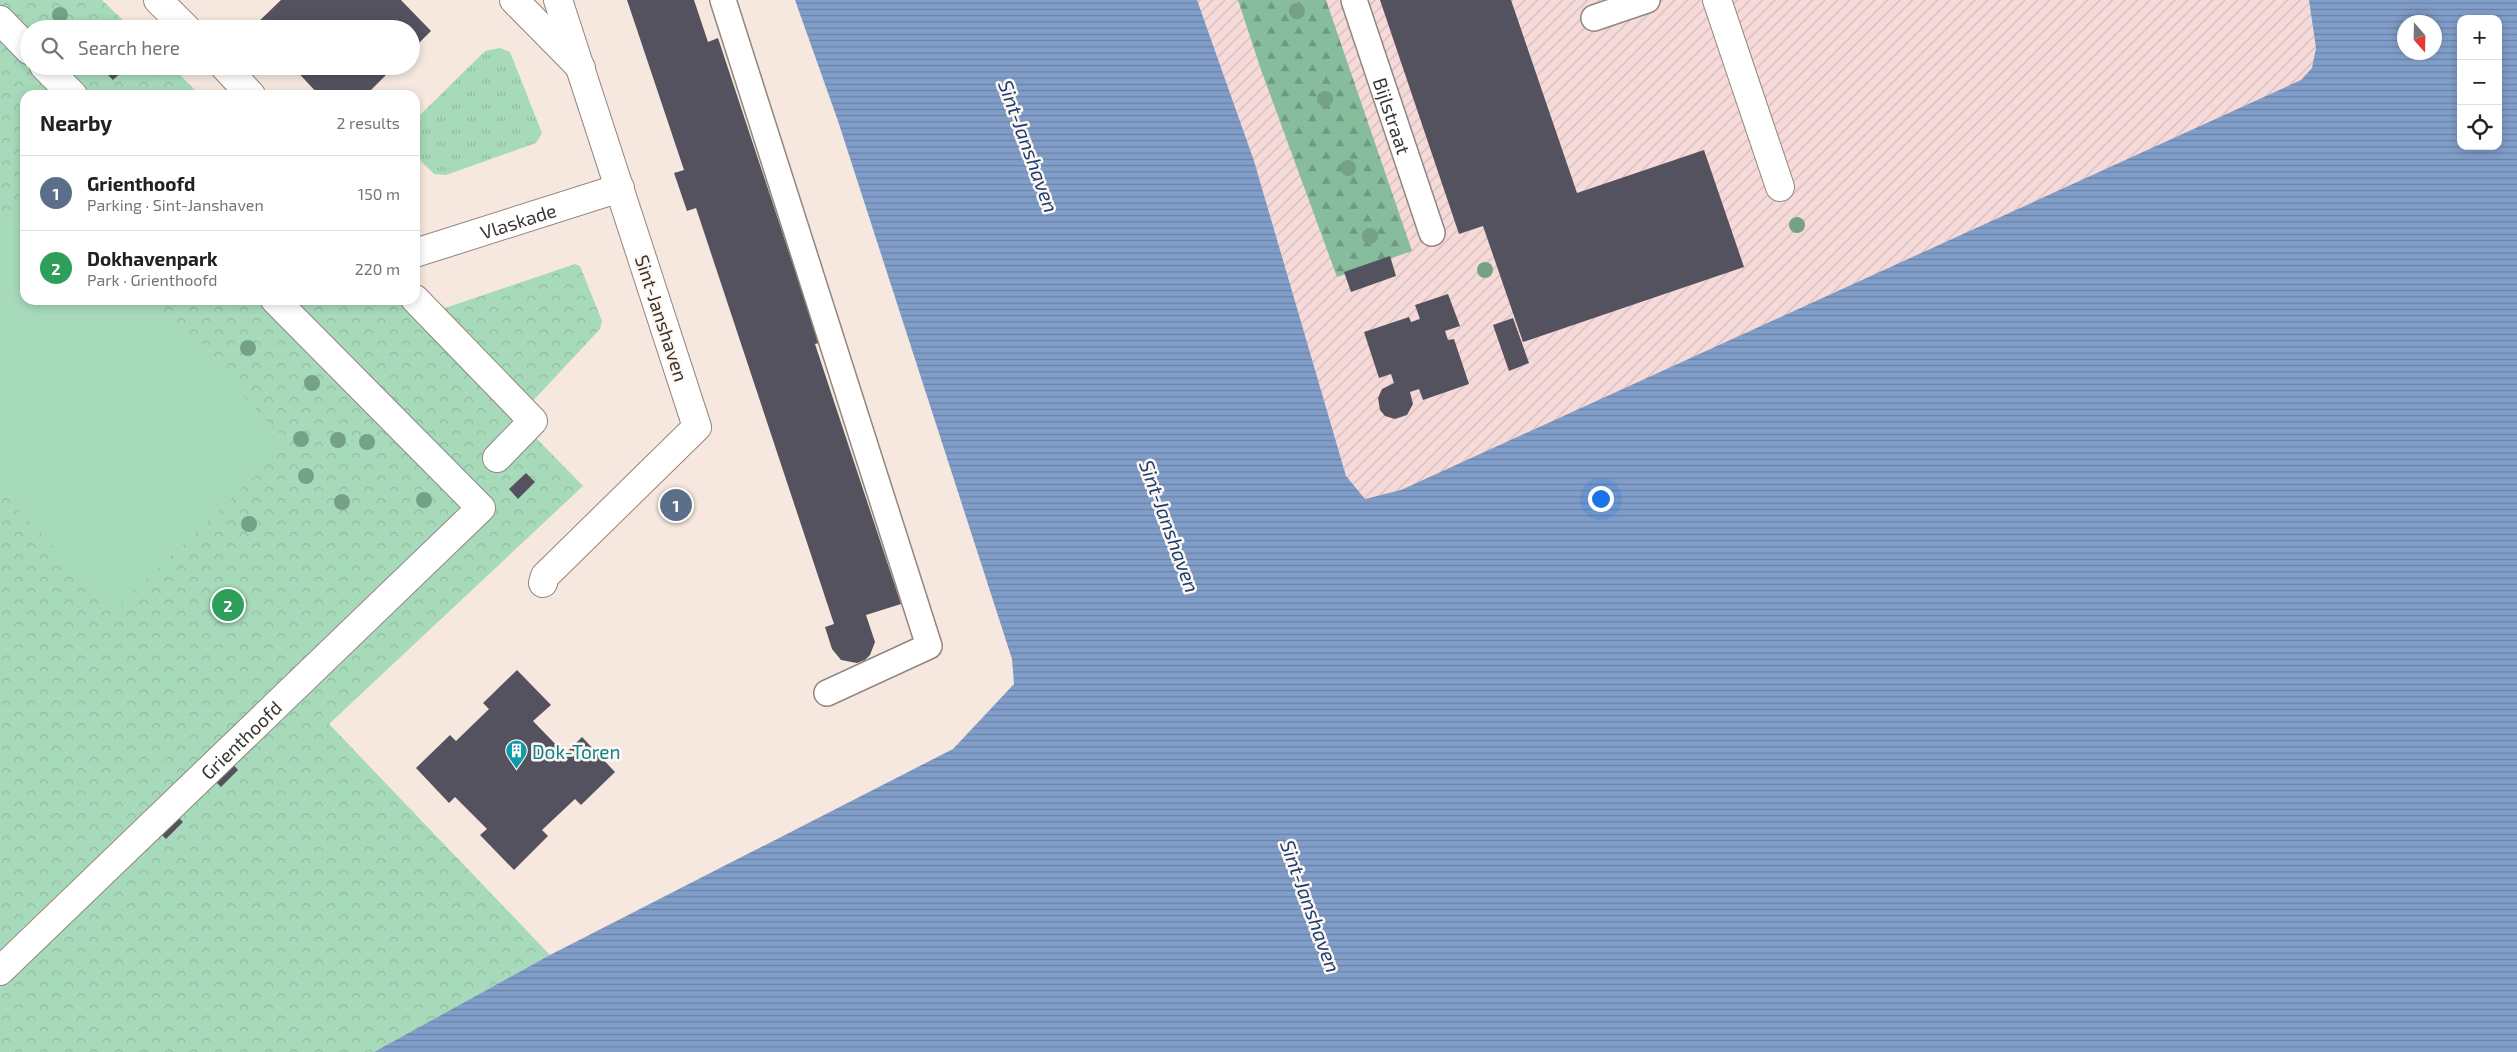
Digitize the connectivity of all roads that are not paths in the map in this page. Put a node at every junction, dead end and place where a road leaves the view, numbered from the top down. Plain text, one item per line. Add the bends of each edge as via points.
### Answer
1 (158, 0) edge
2 (514, 0) edge
3 (558, 0) edge
4 (723, 0) edge
5 (1354, 0) edge
6 (1647, 0) edge
7 (1717, 0) edge
8 (1594, 18) dead end
9 (0, 20) edge
10 (178, 20) edge
11 (20, 41) edge
12 (582, 68) junction
13 (53, 75) edge
14 (232, 75) edge
15 (68, 90) edge
16 (246, 90) edge
17 (1780, 187) dead end
18 (620, 188) junction
19 (1432, 232) dead end
20 (420, 251) edge
21 (420, 304) edge
22 (280, 305) edge
23 (497, 458) dead end
24 (543, 583) dead end
25 (827, 693) dead end
26 (0, 971) edge

1 - 10 street
2 - 12 street
3 - 12 street, Sint-Janshaven
4 - 25 lane via 929,646
5 - 19 lane, Bijlstraat
6 - 8 lane
7 - 17 street
9 - 11 street
12 - 18 street, Sint-Janshaven
13 - 15 street
14 - 16 street
18 - 20 street, Vlaskade
18 - 24 street, Sint-Janshaven via 697,427 544,576
21 - 23 street via 533,421
22 - 26 street, Grienthoofd via 481,508

